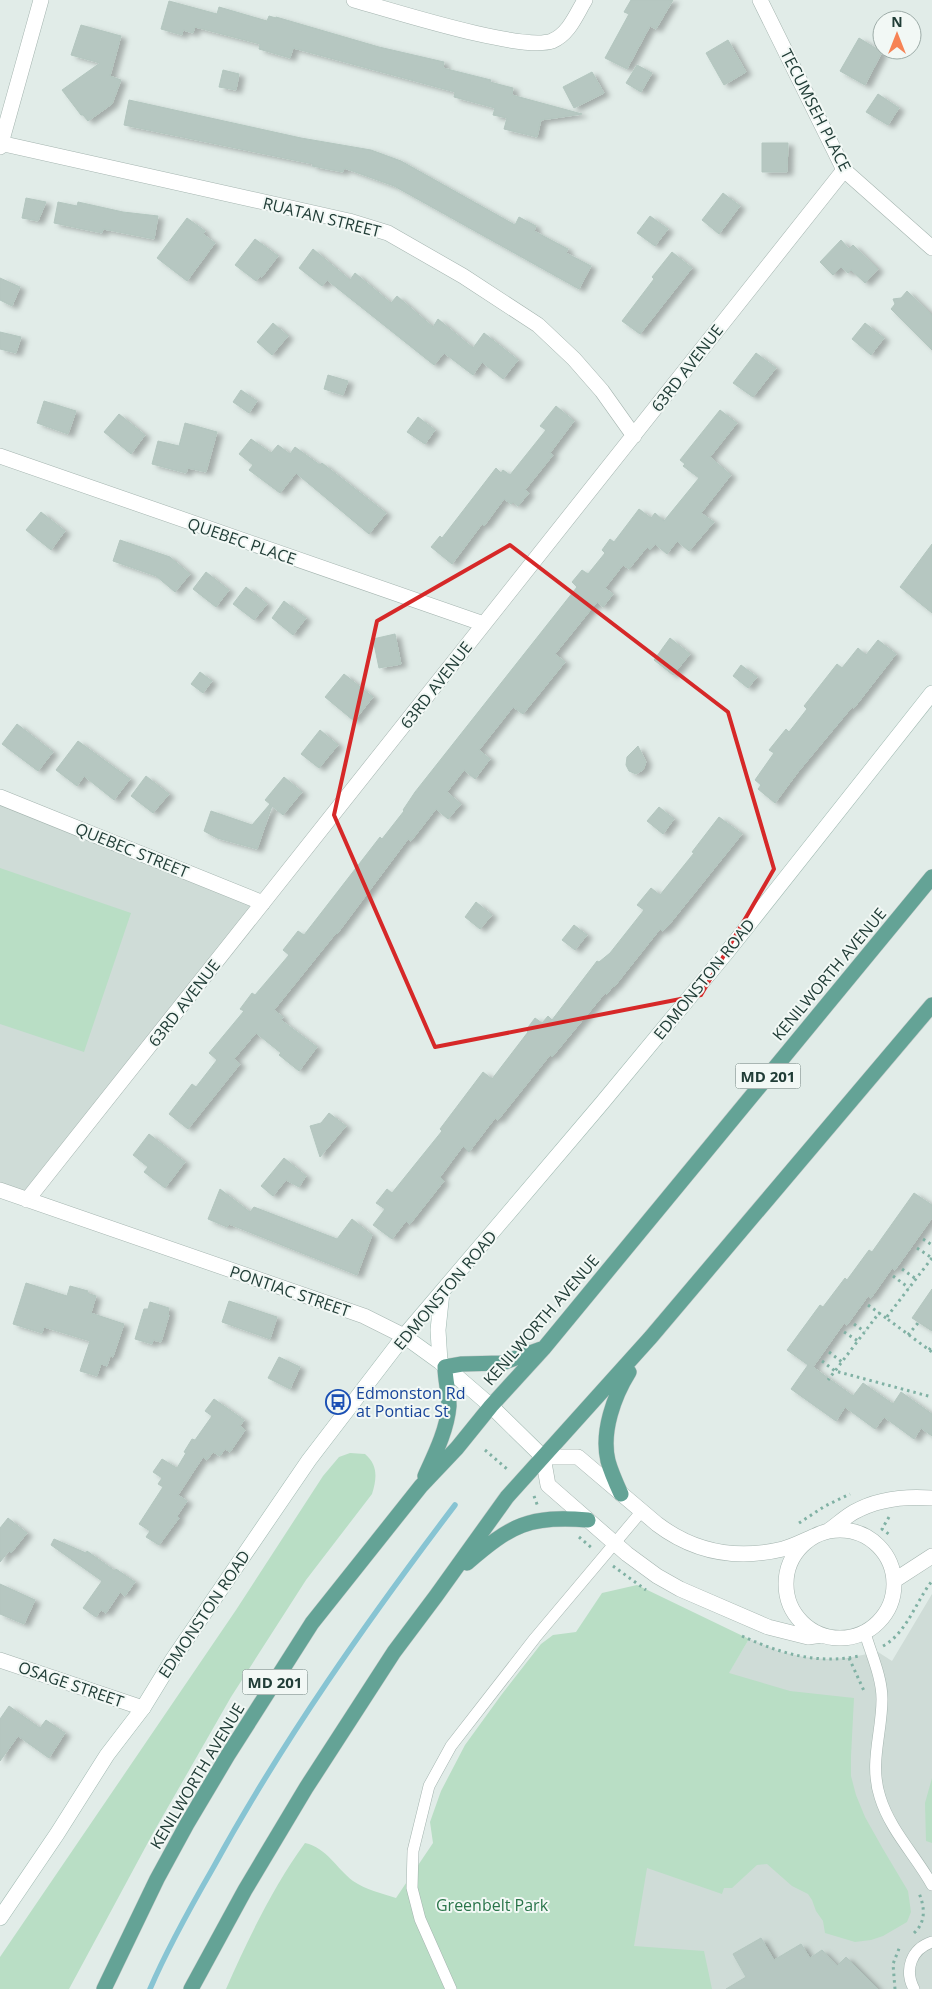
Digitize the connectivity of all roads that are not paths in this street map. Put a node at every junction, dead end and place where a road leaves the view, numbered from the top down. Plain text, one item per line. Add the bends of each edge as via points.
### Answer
1 (41, 0) edge
2 (354, 0) edge
3 (584, 0) edge
4 (760, 0) edge
5 (0, 145) edge
6 (844, 170) junction
7 (932, 248) edge
8 (634, 436) junction
9 (0, 456) edge
10 (484, 624) junction
11 (932, 693) edge
12 (0, 797) edge
13 (932, 877) edge
14 (263, 903) junction
15 (932, 1005) edge
16 (0, 1190) edge
17 (27, 1200) junction
18 (442, 1292) junction
19 (404, 1336) junction
20 (651, 1337) junction
21 (544, 1348) junction
22 (442, 1365) junction
23 (491, 1406) junction
24 (543, 1458) junction
25 (421, 1486) junction
26 (621, 1494) junction
27 (932, 1498) edge
28 (641, 1512) junction
29 (588, 1520) junction
30 (822, 1533) junction
31 (614, 1543) junction
32 (932, 1556) edge
33 (447, 1580) junction
34 (895, 1580) junction
35 (864, 1633) junction
36 (822, 1635) junction
37 (0, 1660) edge
38 (142, 1708) junction
39 (932, 1886) edge
40 (0, 1918) edge
41 (932, 1942) edge
42 (104, 1989) edge
43 (191, 1989) edge
44 (451, 1989) edge
45 (914, 1989) edge

1 - 5 street
2 - 3 street via 527,43 551,41 565,33
4 - 6 street, TECUMSEH PLACE
5 - 8 street, RUATAN STREET via 349,221 388,233 463,276 538,325 602,391
6 - 7 street, TECUMSEH PLACE
6 - 8 street, 63RD AVENUE
8 - 10 street, 63RD AVENUE
9 - 10 street, QUEBEC PLACE
10 - 14 street, 63RD AVENUE
11 - 18 street, EDMONSTON ROAD via 727,952
12 - 14 street, QUEBEC STREET
13 - 21 main road, KENILWORTH AVENUE / MD 201
14 - 17 street, 63RD AVENUE
15 - 20 main road
16 - 17 street, PONTIAC STREET
17 - 19 street, PONTIAC STREET via 364,1316
18 - 19 street, EDMONSTON ROAD
18 - 22 street via 438,1330
19 - 22 street, PONTIAC STREET
19 - 38 street, EDMONSTON ROAD via 309,1460 188,1635
20 - 24 main road
20 - 26 main road via 620,1386 607,1431 608,1460
21 - 22 main road via 502,1363
21 - 23 main road, KENILWORTH AVENUE / MD 201
22 - 23 street, PONTIAC STREET
22 - 25 main road via 449,1405 445,1426
23 - 24 street, PONTIAC STREET
23 - 25 main road, KENILWORTH AVENUE / MD 201
24 - 26 street via 578,1457
24 - 29 street via 548,1485
24 - 33 main road via 507,1497
25 - 42 main road, KENILWORTH AVENUE / MD 201 via 312,1623 228,1755 157,1878
26 - 28 street
27 - 30 street via 905,1498 870,1505
28 - 30 street via 686,1543 720,1552 754,1554 784,1549
28 - 31 lane
29 - 31 street
29 - 33 main road via 563,1517 521,1524 482,1550
30 - 34 street via 855,1531 870,1538 884,1550
30 - 36 street via 800,1547 786,1575 790,1605 808,1628
31 - 36 street via 632,1559 680,1589 768,1627 808,1637
31 - 44 lane via 452,1746 429,1786 413,1851 412,1888 420,1919
32 - 34 street
33 - 43 main road via 394,1652 306,1788
34 - 35 street via 889,1609 875,1626
35 - 36 street via 837,1638
35 - 39 lane via 879,1677 882,1699 874,1757 879,1797 888,1818
37 - 38 street, OSAGE STREET
38 - 40 street, EDMONSTON ROAD via 107,1755
41 - 45 lane via 921,1948 910,1963 910,1982

